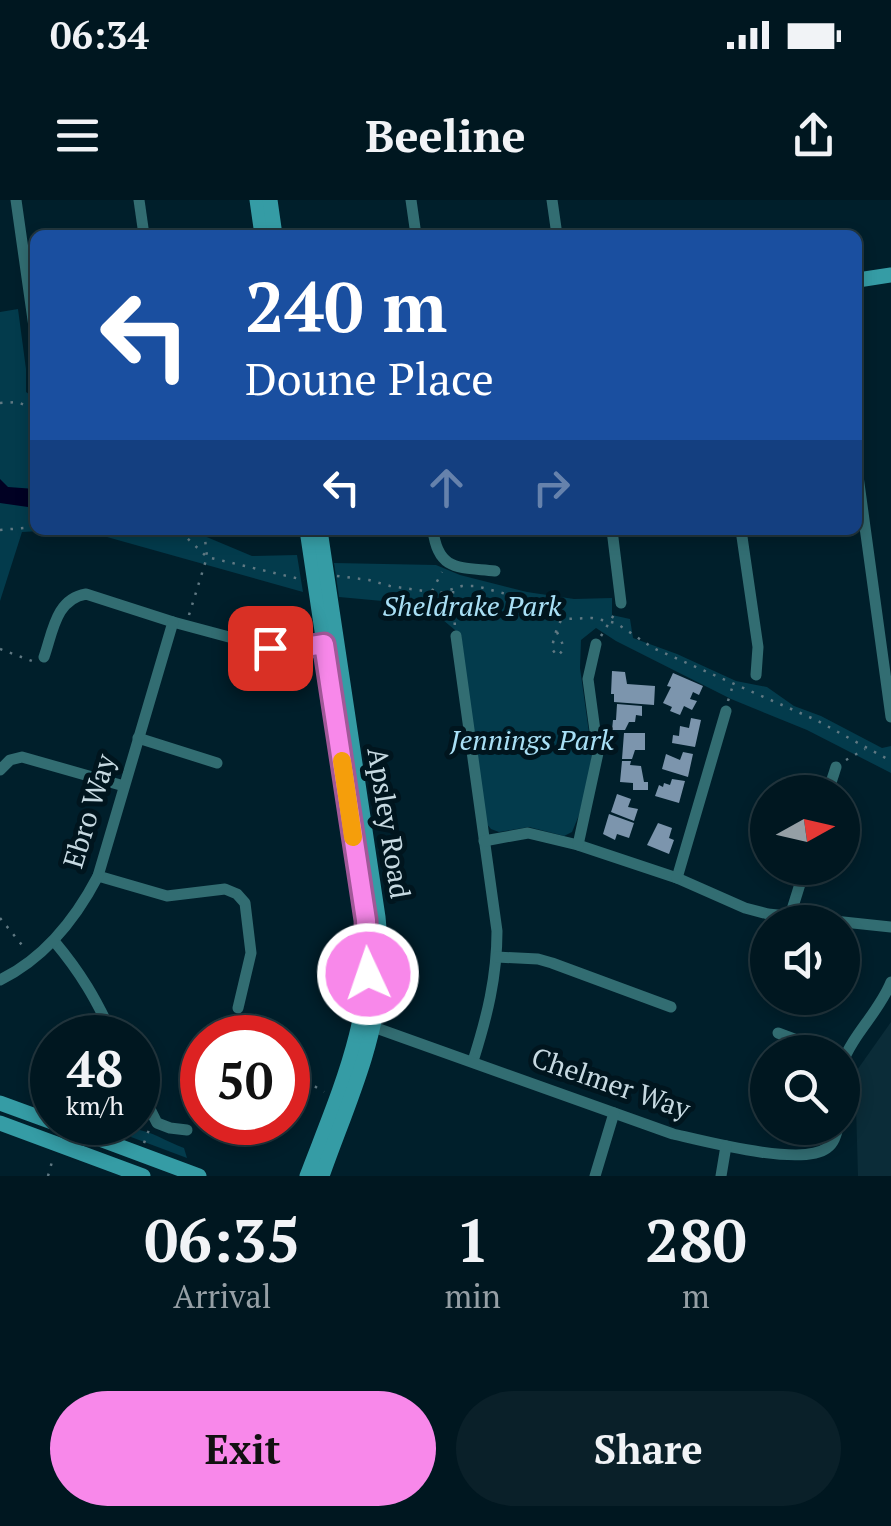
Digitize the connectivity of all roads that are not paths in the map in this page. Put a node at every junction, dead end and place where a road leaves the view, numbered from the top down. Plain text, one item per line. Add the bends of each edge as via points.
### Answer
1 (16, 200) edge
2 (139, 200) edge
3 (257, 200) edge
4 (270, 200) edge
5 (411, 200) edge
6 (552, 200) edge
7 (143, 230) edge
8 (261, 230) edge
9 (275, 230) edge
10 (415, 230) edge
11 (556, 230) edge
12 (891, 275) edge
13 (862, 279) edge
14 (30, 299) edge
15 (862, 505) edge
16 (307, 535) edge
17 (320, 535) edge
18 (434, 535) edge
19 (613, 535) edge
20 (742, 535) edge
21 (495, 571) dead end
22 (621, 603) road end
23 (179, 623) junction
24 (456, 636) road end
25 (330, 644) junction
26 (596, 644) road end
27 (44, 656) road end
28 (756, 674) dead end
29 (726, 710) road end
30 (891, 717) edge
31 (138, 738) junction
32 (217, 763) dead end
33 (836, 766) road end
34 (0, 770) edge
35 (833, 775) edge
36 (124, 786) junction
37 (484, 840) junction
38 (578, 846) junction
39 (98, 876) junction
40 (677, 878) junction
41 (750, 909) edge
42 (860, 924) edge
43 (891, 927) edge
44 (54, 941) junction
45 (497, 957) junction
46 (0, 980) edge
47 (891, 982) edge
48 (670, 1007) dead end
49 (238, 1008) road end
50 (103, 1015) edge
51 (367, 1024) junction
52 (778, 1033) dead end
53 (783, 1035) edge
54 (860, 1035) edge
55 (473, 1061) junction
56 (0, 1103) edge
57 (614, 1113) junction
58 (30, 1114) edge
59 (0, 1123) edge
60 (115, 1145) edge
61 (830, 1145) edge
62 (726, 1146) junction
63 (143, 1176) edge
64 (199, 1176) edge
65 (306, 1176) edge
66 (322, 1176) edge
67 (595, 1176) edge
68 (722, 1176) edge

1 - 14 street
2 - 7 street
3 - 8 main road
4 - 9 main road
5 - 10 street
6 - 11 street
12 - 13 main road
15 - 30 street
16 - 25 main road, Apsley Road
17 - 25 main road, Apsley Road
18 - 21 street via 445,560
19 - 22 street
20 - 28 street
23 - 25 street via 278,650
23 - 27 street via 86,594 72,596
23 - 31 street, Ebro Way
24 - 37 street
25 - 51 main road, Apsley Road via 368,938
26 - 38 street via 588,679 598,753
29 - 40 street
31 - 32 street
31 - 36 street, Ebro Way
33 - 35 street
34 - 36 street via 22,757
36 - 39 street, Ebro Way
37 - 38 street via 528,833
37 - 45 street
38 - 40 street
39 - 44 street, Ebro Way
39 - 49 street via 167,896 225,889 237,894 251,953
40 - 41 street
42 - 43 street
44 - 46 street, Ebro Way
44 - 50 street
45 - 48 street via 552,963
45 - 55 street
47 - 54 street
51 - 55 street, Chelmer Way
51 - 65 main road, Apsley Road
51 - 66 main road, Apsley Road
52 - 53 street
55 - 57 street, Chelmer Way
56 - 58 main road
57 - 62 street, Chelmer Way
57 - 67 street
59 - 63 main road
60 - 64 main road
61 - 62 street, Chelmer Way via 805,1155
62 - 68 street

